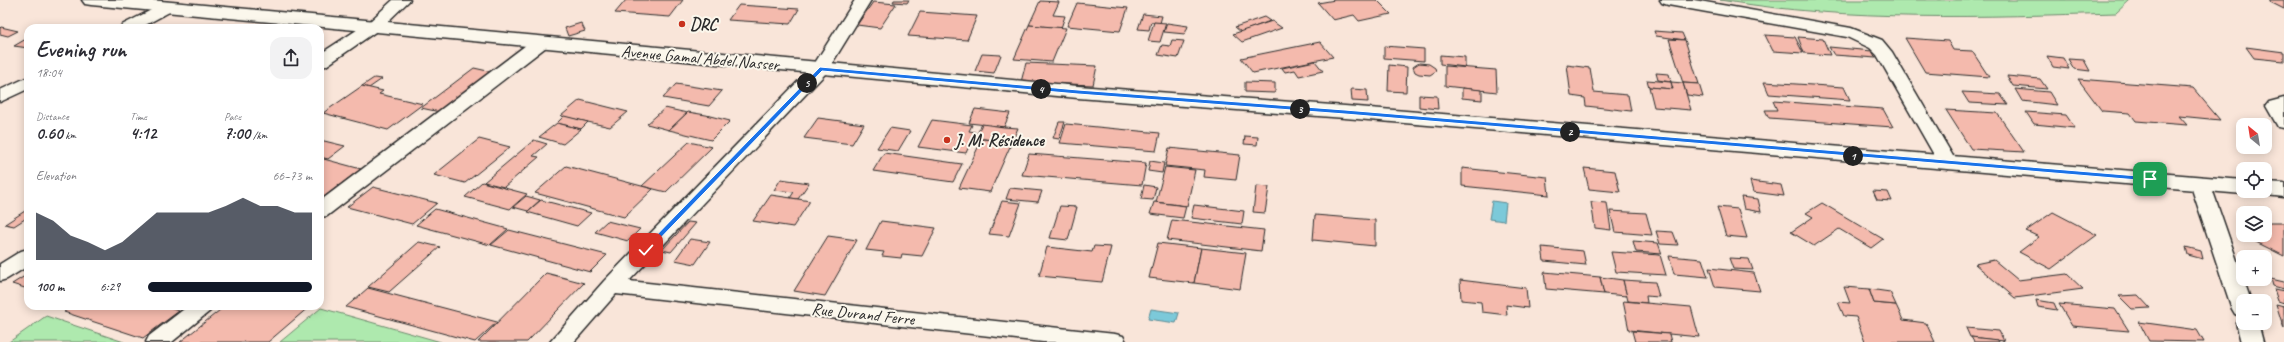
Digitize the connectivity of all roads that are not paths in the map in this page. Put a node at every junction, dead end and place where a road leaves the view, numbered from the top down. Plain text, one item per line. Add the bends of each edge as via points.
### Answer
1 (91, 0) edge
2 (402, 0) edge
3 (863, 0) edge
4 (1668, 0) edge
5 (167, 7) junction
6 (135, 24) edge
7 (375, 25) junction
8 (540, 43) junction
9 (324, 59) edge
10 (820, 69) junction
11 (24, 84) edge
12 (0, 98) edge
13 (2284, 103) edge
14 (2284, 123) edge
15 (1948, 164) junction
16 (2200, 183) junction
17 (2236, 186) edge
18 (2272, 189) edge
19 (2284, 190) edge
20 (324, 208) edge
21 (24, 259) edge
22 (0, 274) edge
23 (611, 286) junction
24 (2238, 294) edge
25 (197, 310) edge
26 (2249, 330) edge
27 (157, 342) edge
28 (561, 342) edge
29 (1115, 342) edge
30 (2252, 342) edge

1 - 5 street, Avenue Gamal Abdel Nasser
2 - 7 street
3 - 10 street
4 - 15 street via 1851,33 1876,44 1884,52
5 - 6 street
5 - 7 street, Avenue Gamal Abdel Nasser
7 - 8 street, Avenue Gamal Abdel Nasser
7 - 9 street
8 - 10 street, Avenue Gamal Abdel Nasser
8 - 20 street
10 - 15 street, Avenue Gamal Abdel Nasser
10 - 23 street
11 - 12 street
13 - 14 street via 2275,106
15 - 16 street, Avenue Gamal Abdel Nasser
16 - 17 street, Avenue Gamal Abdel Nasser
16 - 24 street
18 - 19 street
21 - 22 street
23 - 28 street
23 - 29 street, Rue Durand Ferre
25 - 27 street
26 - 30 street

